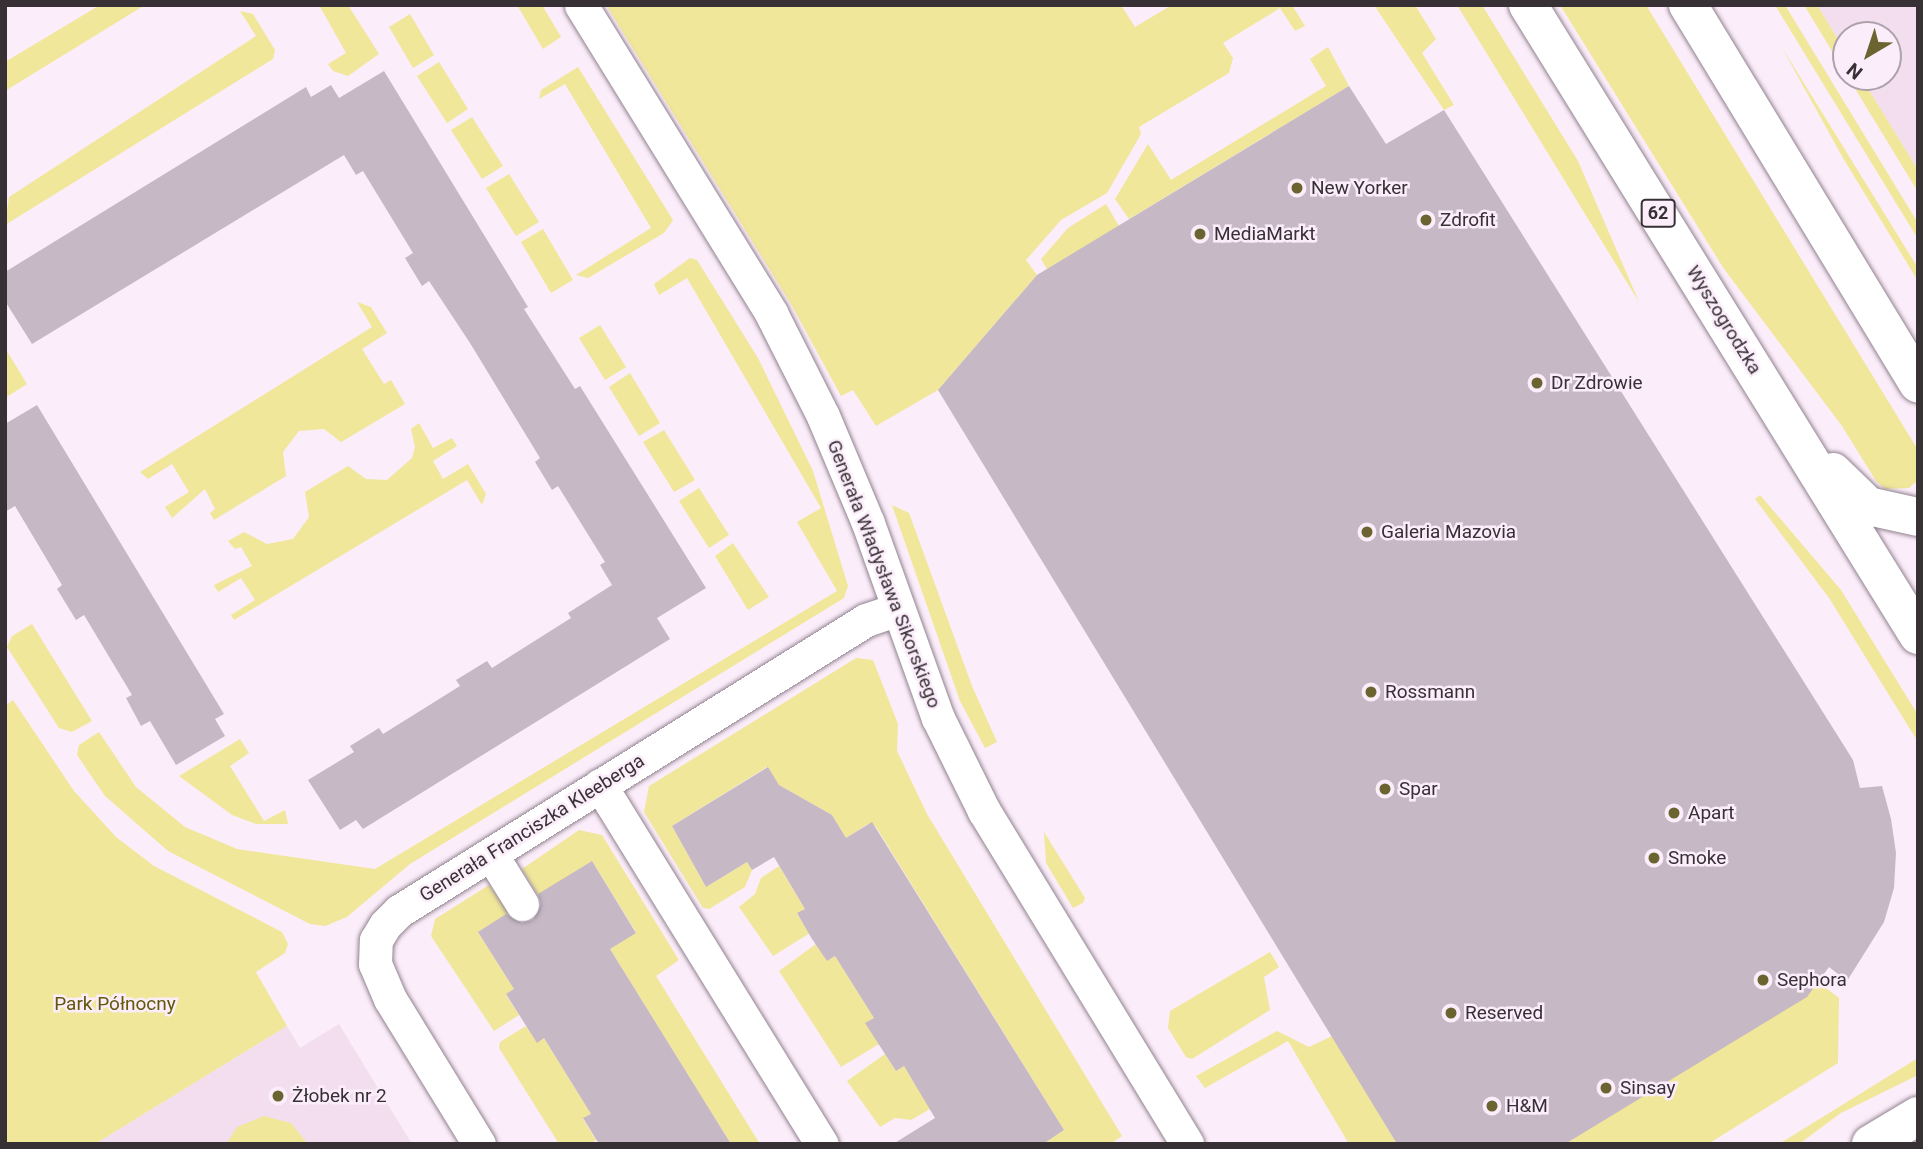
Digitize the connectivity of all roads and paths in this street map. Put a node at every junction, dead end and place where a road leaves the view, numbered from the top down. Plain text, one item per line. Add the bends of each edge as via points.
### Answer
1 (581, 5) edge
2 (1528, 5) edge
3 (1688, 5) edge
4 (1918, 384) edge
5 (1787, 421) junction
6 (1918, 517) edge
7 (898, 609) junction
8 (1918, 635) edge
9 (600, 785) junction
10 (491, 853) junction
11 (523, 904) dead end
12 (1918, 1115) edge
13 (480, 1144) edge
14 (822, 1144) edge
15 (1187, 1144) edge
16 (1871, 1144) edge

1 - 7 street, Generała Władysława Sikorskiego via 771,313 834,438
2 - 5 main road, Wyszogrodzka / 62
3 - 4 main road
5 - 6 main road via 1868,506
5 - 8 main road, Wyszogrodzka / 62
7 - 9 street, Generała Franciszka Kleeberga via 866,620
7 - 15 street, Generała Władysława Sikorskiego via 938,719 984,811
9 - 10 street, Generała Franciszka Kleeberga
9 - 14 street
10 - 11 street
10 - 13 street, Generała Franciszka Kleeberga via 399,911 376,940 375,952 375,964 390,999
12 - 16 main road

